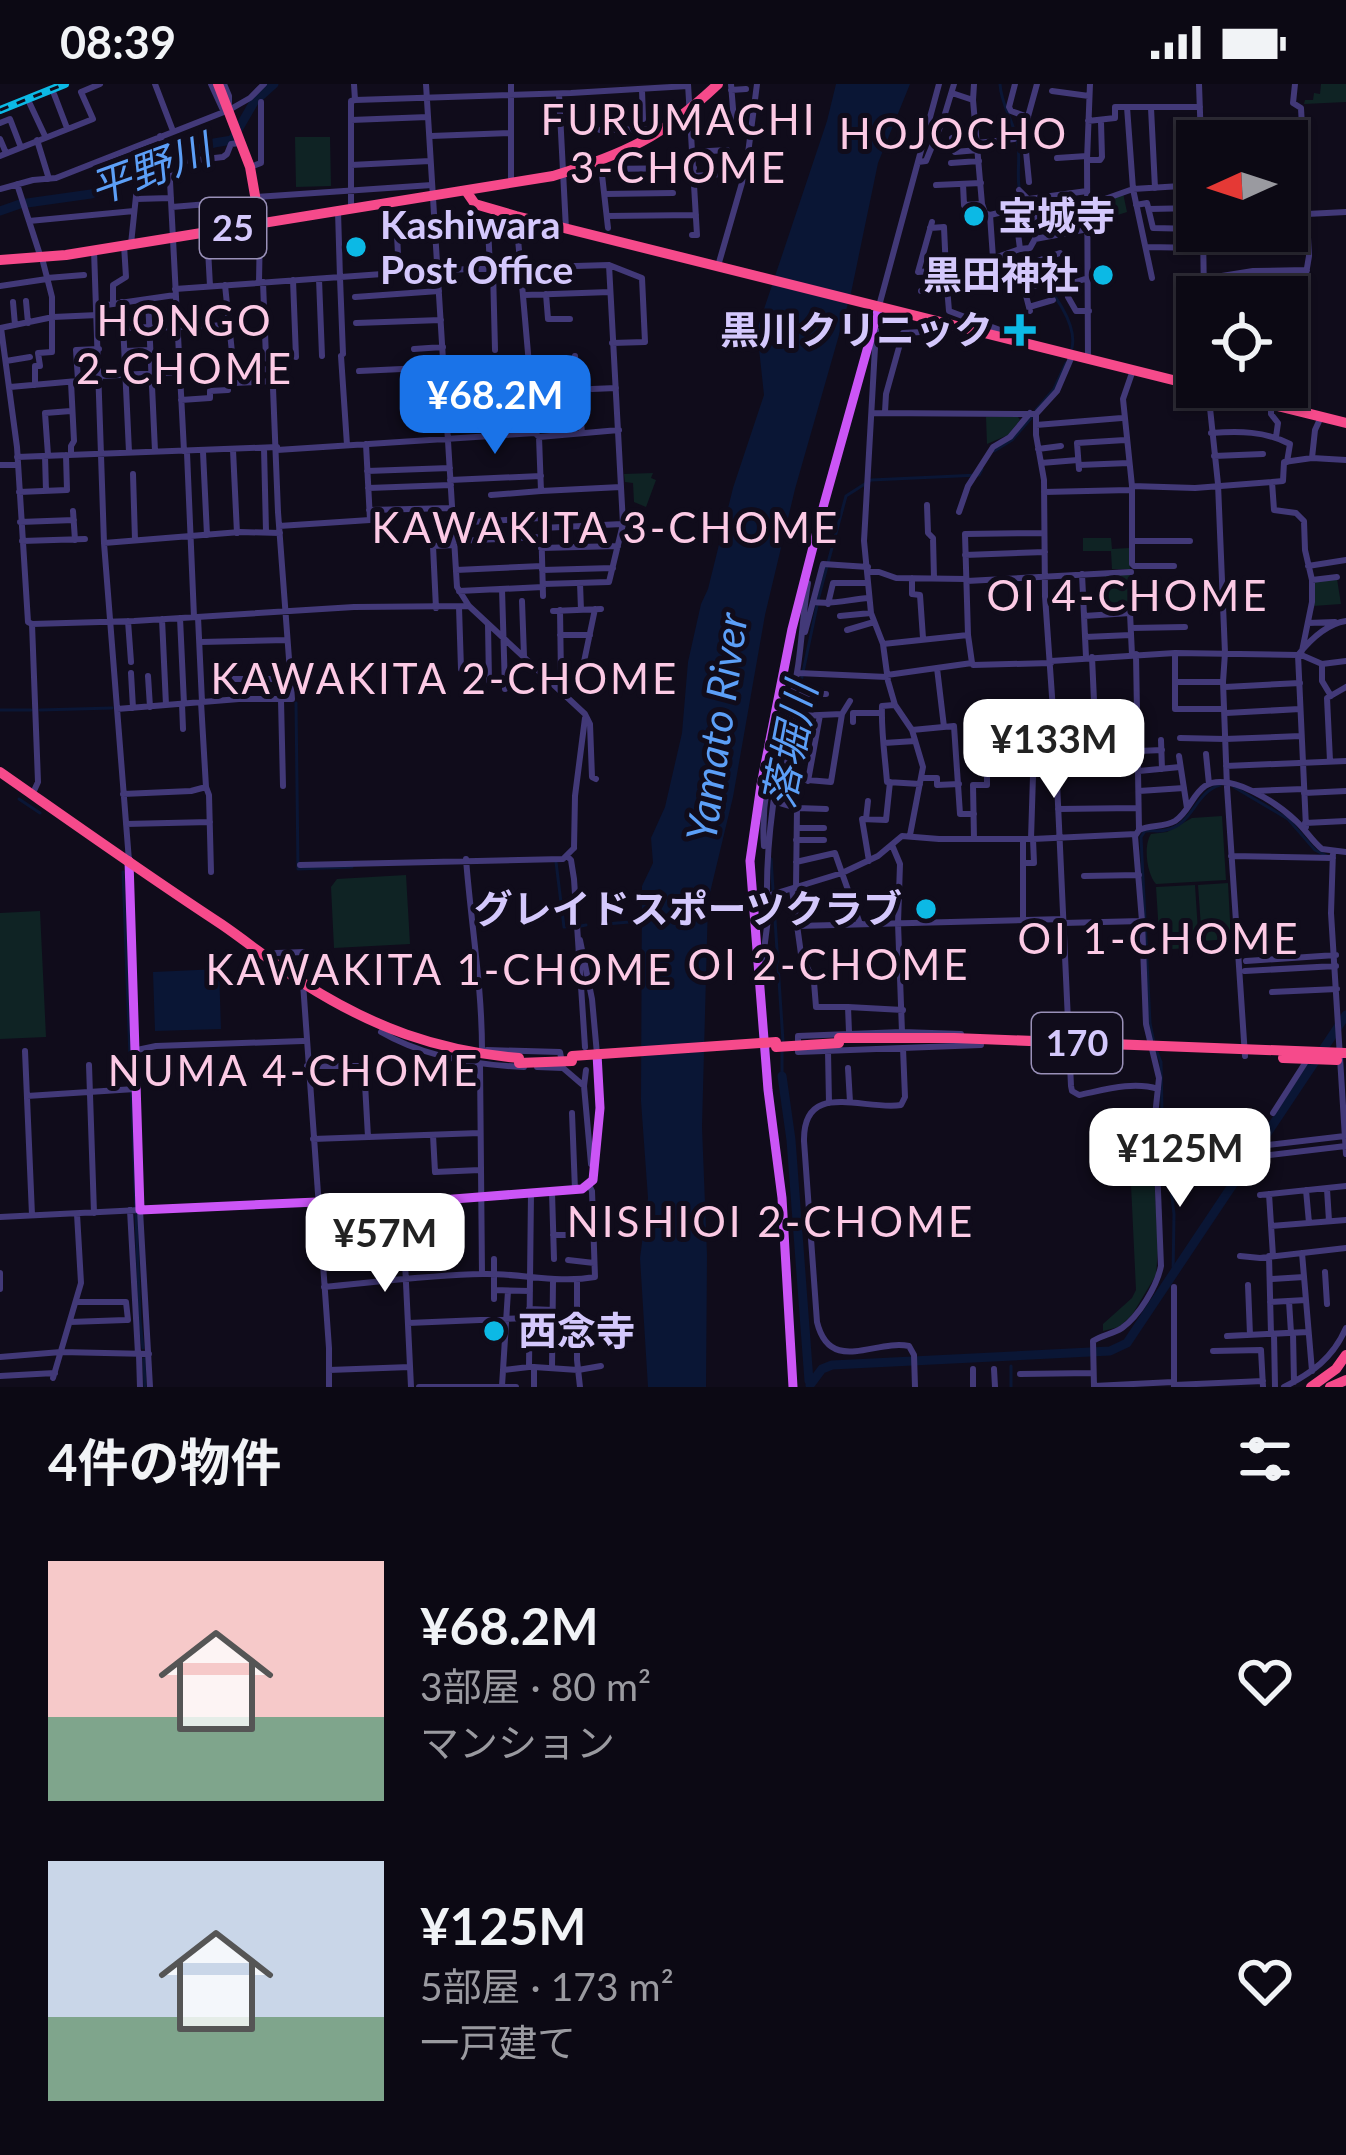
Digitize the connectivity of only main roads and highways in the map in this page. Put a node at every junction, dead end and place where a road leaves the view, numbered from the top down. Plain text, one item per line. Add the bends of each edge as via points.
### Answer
1 (718, 84) edge
2 (216, 85) edge
3 (466, 190) junction
4 (260, 224) junction
5 (0, 260) edge
6 (876, 310) junction
7 (1176, 380) edge
8 (1285, 408) edge
9 (1346, 423) edge
10 (0, 776) edge
11 (128, 864) junction
12 (302, 985) junction
13 (766, 1045) junction
14 (598, 1054) junction
15 (1331, 1056) edge
16 (1346, 1354) edge
17 (1346, 1380) edge
18 (795, 1383) edge
19 (1311, 1387) edge
20 (1330, 1387) edge

1 - 3 highway, 25 via 601,166
2 - 4 highway via 250,167
3 - 4 highway, 25
3 - 6 highway via 476,204 516,216
4 - 5 highway, 25
6 - 7 highway
6 - 13 main road via 807,568 750,861
8 - 9 highway
10 - 11 highway, 170
10 - 11 highway, 170
11 - 12 highway, 170
11 - 12 highway, 170
11 - 14 main road via 135,1210 575,1190 591,1182
12 - 14 highway, 170, bridge via 330,1006 455,1055 569,1062
13 - 14 highway, 170
13 - 15 highway, 170, bridge via 987,1042
13 - 18 main road
16 - 19 highway
17 - 20 highway

